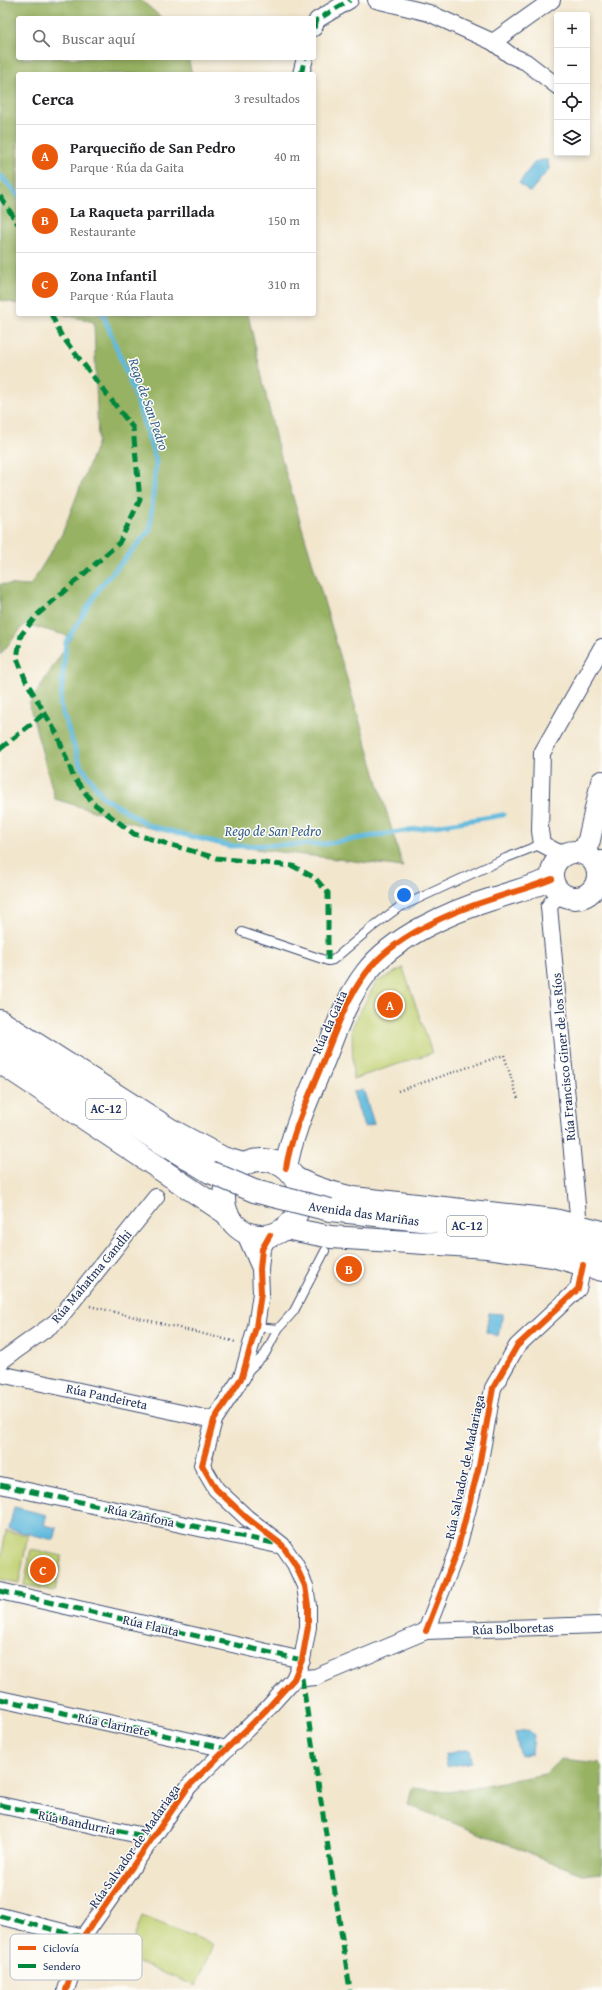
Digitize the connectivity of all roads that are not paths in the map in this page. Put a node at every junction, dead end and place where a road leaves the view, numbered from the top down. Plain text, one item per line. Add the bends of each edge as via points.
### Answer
1 (350, 0) edge
2 (376, 0) edge
3 (552, 0) edge
4 (316, 23) edge
5 (493, 42) junction
6 (304, 60) edge
7 (302, 72) edge
8 (554, 84) edge
9 (602, 647) edge
10 (602, 783) edge
11 (542, 844) junction
12 (586, 858) edge
13 (556, 885) junction
14 (598, 889) edge
15 (242, 932) dead end
16 (0, 1021) edge
17 (0, 1040) edge
18 (0, 1062) edge
19 (294, 1135) junction
20 (253, 1162) junction
21 (291, 1173) junction
22 (156, 1197) dead end
23 (226, 1213) junction
24 (579, 1226) junction
25 (244, 1232) junction
26 (277, 1232) junction
27 (602, 1232) edge
28 (602, 1250) edge
29 (325, 1251) dead end
30 (592, 1267) edge
31 (260, 1269) junction
32 (256, 1327) junction
33 (278, 1329) junction
34 (0, 1362) edge
35 (0, 1374) edge
36 (242, 1377) junction
37 (214, 1420) junction
38 (0, 1485) edge
39 (282, 1545) junction
40 (0, 1591) edge
41 (599, 1625) dead end
42 (426, 1631) junction
43 (302, 1660) junction
44 (294, 1678) junction
45 (0, 1699) edge
46 (227, 1749) junction
47 (0, 1805) edge
48 (153, 1838) junction
49 (0, 1916) edge
50 (71, 1934) edge
51 (85, 1934) edge
52 (69, 1980) edge
53 (66, 1990) edge

1 - 4 street
2 - 5 street via 429,12
3 - 5 street
5 - 8 street via 510,55 526,62
6 - 7 street
9 - 11 street via 542,753
10 - 12 main road
11 - 12 street
11 - 15 lane via 398,908 333,960 328,961
12 - 13 main road via 554,865
12 - 14 main road via 598,875
13 - 14 main road via 574,898
13 - 19 main road, Rúa da Gaita via 490,899 401,940 380,957 366,973 349,1001
13 - 24 street, Rúa Francisco Giner de los Ríos via 549,907
16 - 20 main road via 171,1130 224,1158
17 - 28 main road, Avenida das Mariñas / AC-12, bridge via 210,1172 254,1191 330,1210 503,1230
18 - 23 main road
19 - 20 main road, Rúa da Gaita via 274,1153
19 - 21 main road, Rúa da Gaita
20 - 21 main road via 271,1160
20 - 23 main road via 231,1175 224,1191
21 - 24 main road via 319,1188 353,1198 554,1220
21 - 26 main road via 299,1189 298,1210 293,1220
22 - 34 street, Rúa Mahatma Gandhi via 57,1321
23 - 25 main road
24 - 27 main road
25 - 26 main road via 252,1235
25 - 31 street
26 - 30 main road via 488,1247 553,1256
26 - 31 street via 262,1248
29 - 33 lane via 294,1311
30 - 42 street, Rúa Salvador de Madariaga via 578,1289 517,1346 493,1388 478,1466 457,1551
31 - 32 street via 261,1293
32 - 33 lane
32 - 36 street
33 - 36 lane via 265,1354
35 - 37 street, Rúa Pandeireta
36 - 37 street
37 - 39 street via 202,1465 216,1489 247,1518
38 - 39 street, Rúa Zanfona
39 - 43 street, Rúa Salvador de Madariaga via 306,1586 308,1627
40 - 43 street, Rúa Flauta
41 - 42 street, Rúa Bolboretas
42 - 44 street via 316,1677
43 - 44 street, Rúa Salvador de Madariaga
44 - 46 street, Rúa Salvador de Madariaga
45 - 46 street, Rúa Clarinete
46 - 48 street, Rúa Salvador de Madariaga via 190,1786
47 - 48 street, Rúa Bandurria
48 - 51 street, Rúa Salvador de Madariaga
49 - 50 street
52 - 53 street, Rúa Salvador de Madariaga

